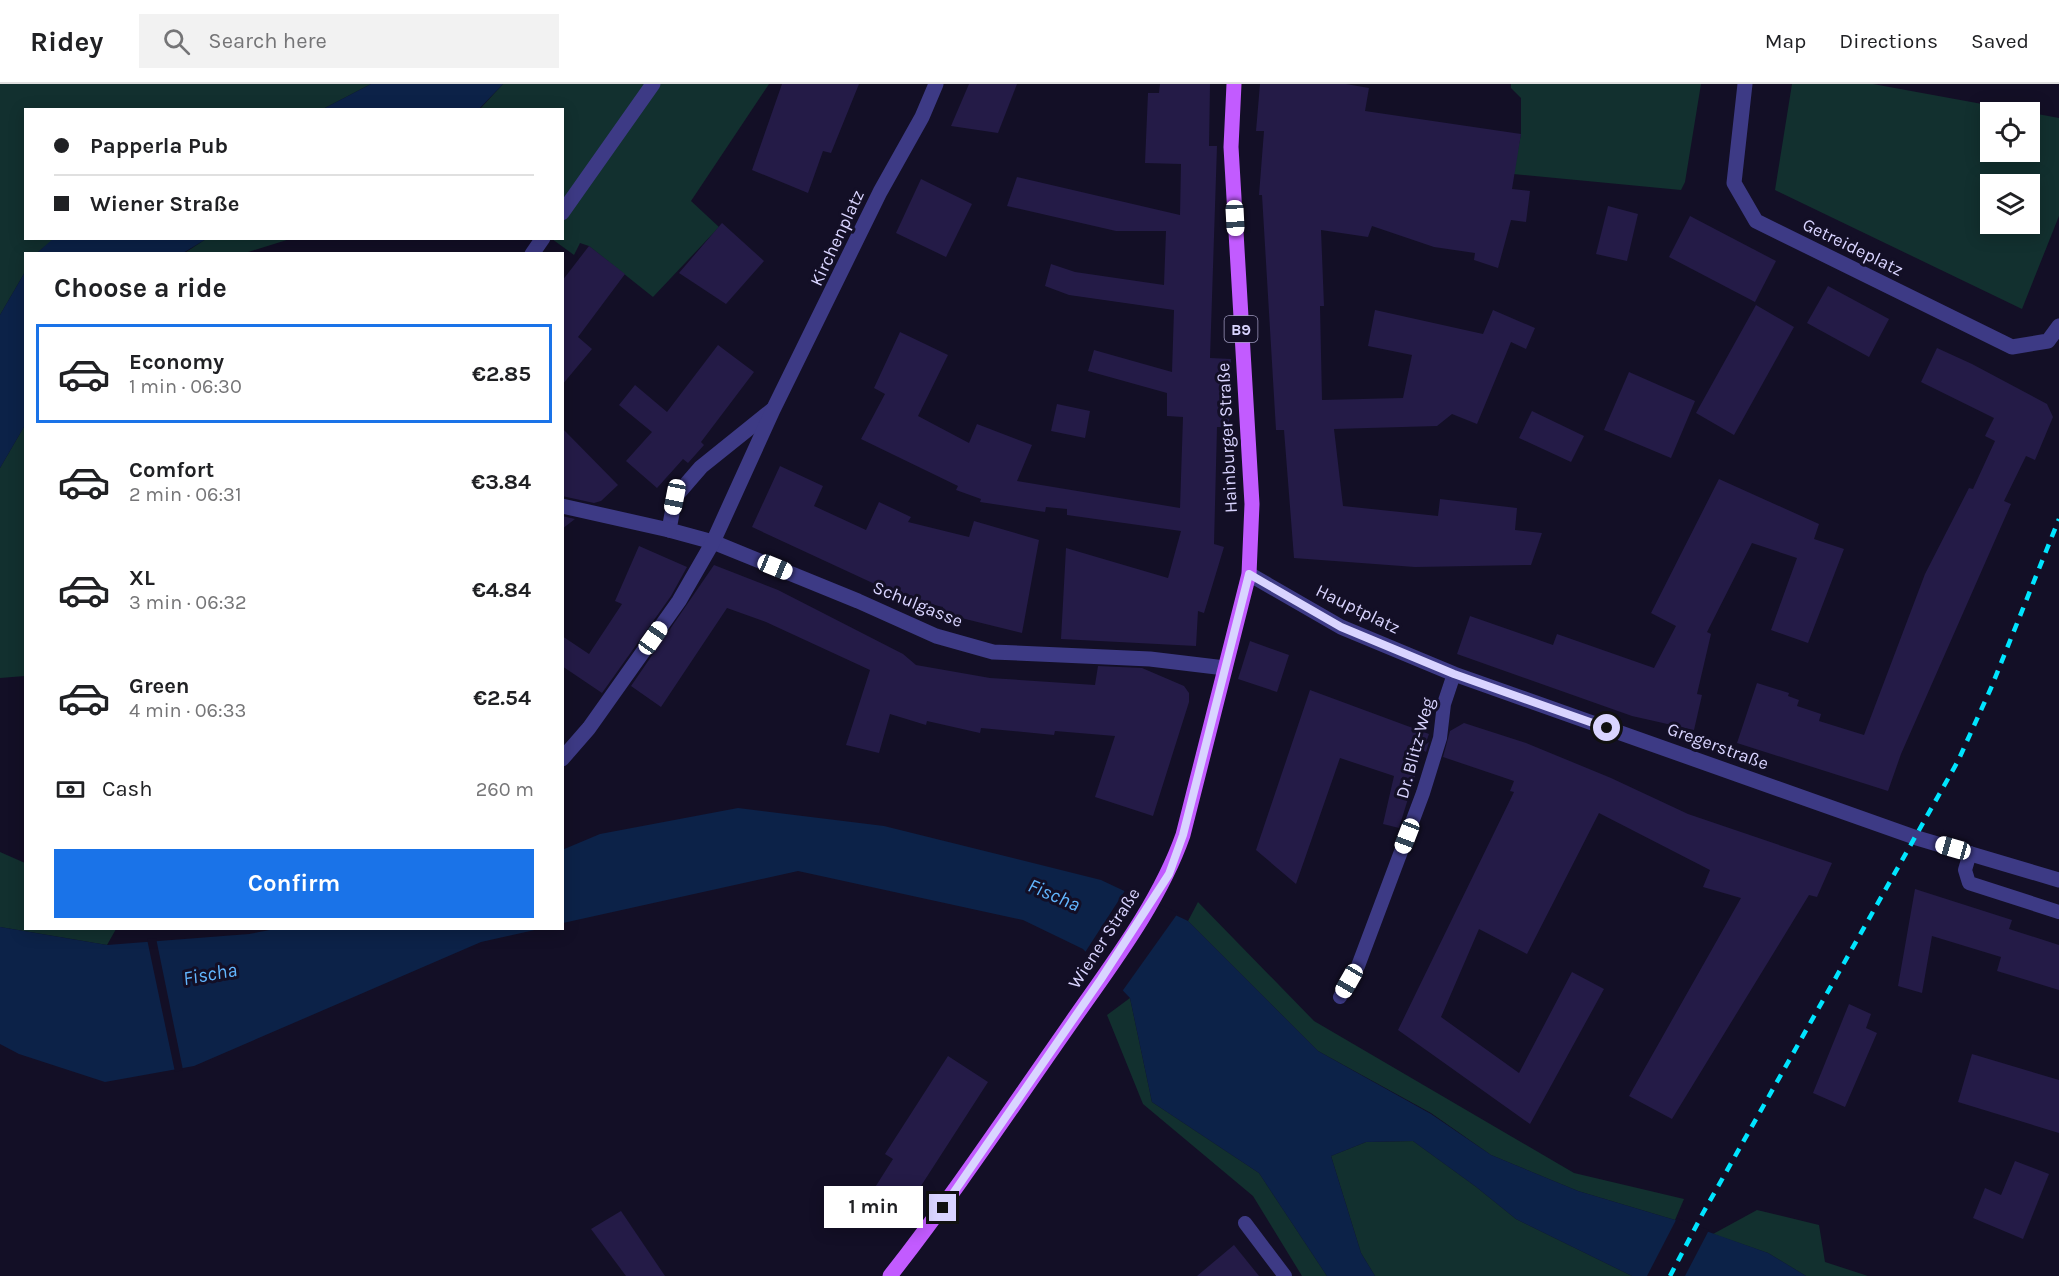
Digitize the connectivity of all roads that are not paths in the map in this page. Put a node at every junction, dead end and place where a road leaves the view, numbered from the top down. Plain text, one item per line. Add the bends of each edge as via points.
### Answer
1 (653, 84) edge
2 (936, 84) edge
3 (1234, 84) edge
4 (1745, 84) edge
5 (564, 210) edge
6 (2059, 326) edge
7 (773, 410) junction
8 (564, 506) edge
9 (669, 530) junction
10 (713, 542) junction
11 (1249, 574) junction
12 (1225, 668) junction
13 (1454, 674) junction
14 (564, 757) edge
15 (1970, 853) junction
16 (2059, 880) edge
17 (2059, 912) edge
18 (1340, 996) dead end
19 (1245, 1223) dead end
20 (890, 1276) edge
21 (1285, 1276) edge

1 - 5 street
2 - 7 street, Kirchenplatz
3 - 11 main road, Hainburger Straße / B9 via 1230,147 1252,504
4 - 6 street, Getreideplatz via 1734,183 1756,221 2012,347 2048,341
7 - 9 street, Kirchenplatz via 701,466 675,497
7 - 10 street, Kirchenplatz
8 - 9 street
9 - 10 street
10 - 12 street, Schulgasse via 936,636 993,652 1150,659
10 - 14 street, Kirchenplatz via 679,601 589,729
11 - 12 main road, Wiener Straße / B9
11 - 13 street, Hauptplatz via 1341,627
12 - 20 main road, Wiener Straße / B9 via 1183,835 1169,874 943,1208
13 - 15 street, Gregerstraße via 1917,838
13 - 18 lane, Dr. Blitz-Weg via 1423,793 1358,966
15 - 16 street, Gregerstraße
15 - 17 lane via 1965,870 1969,883
19 - 21 lane

